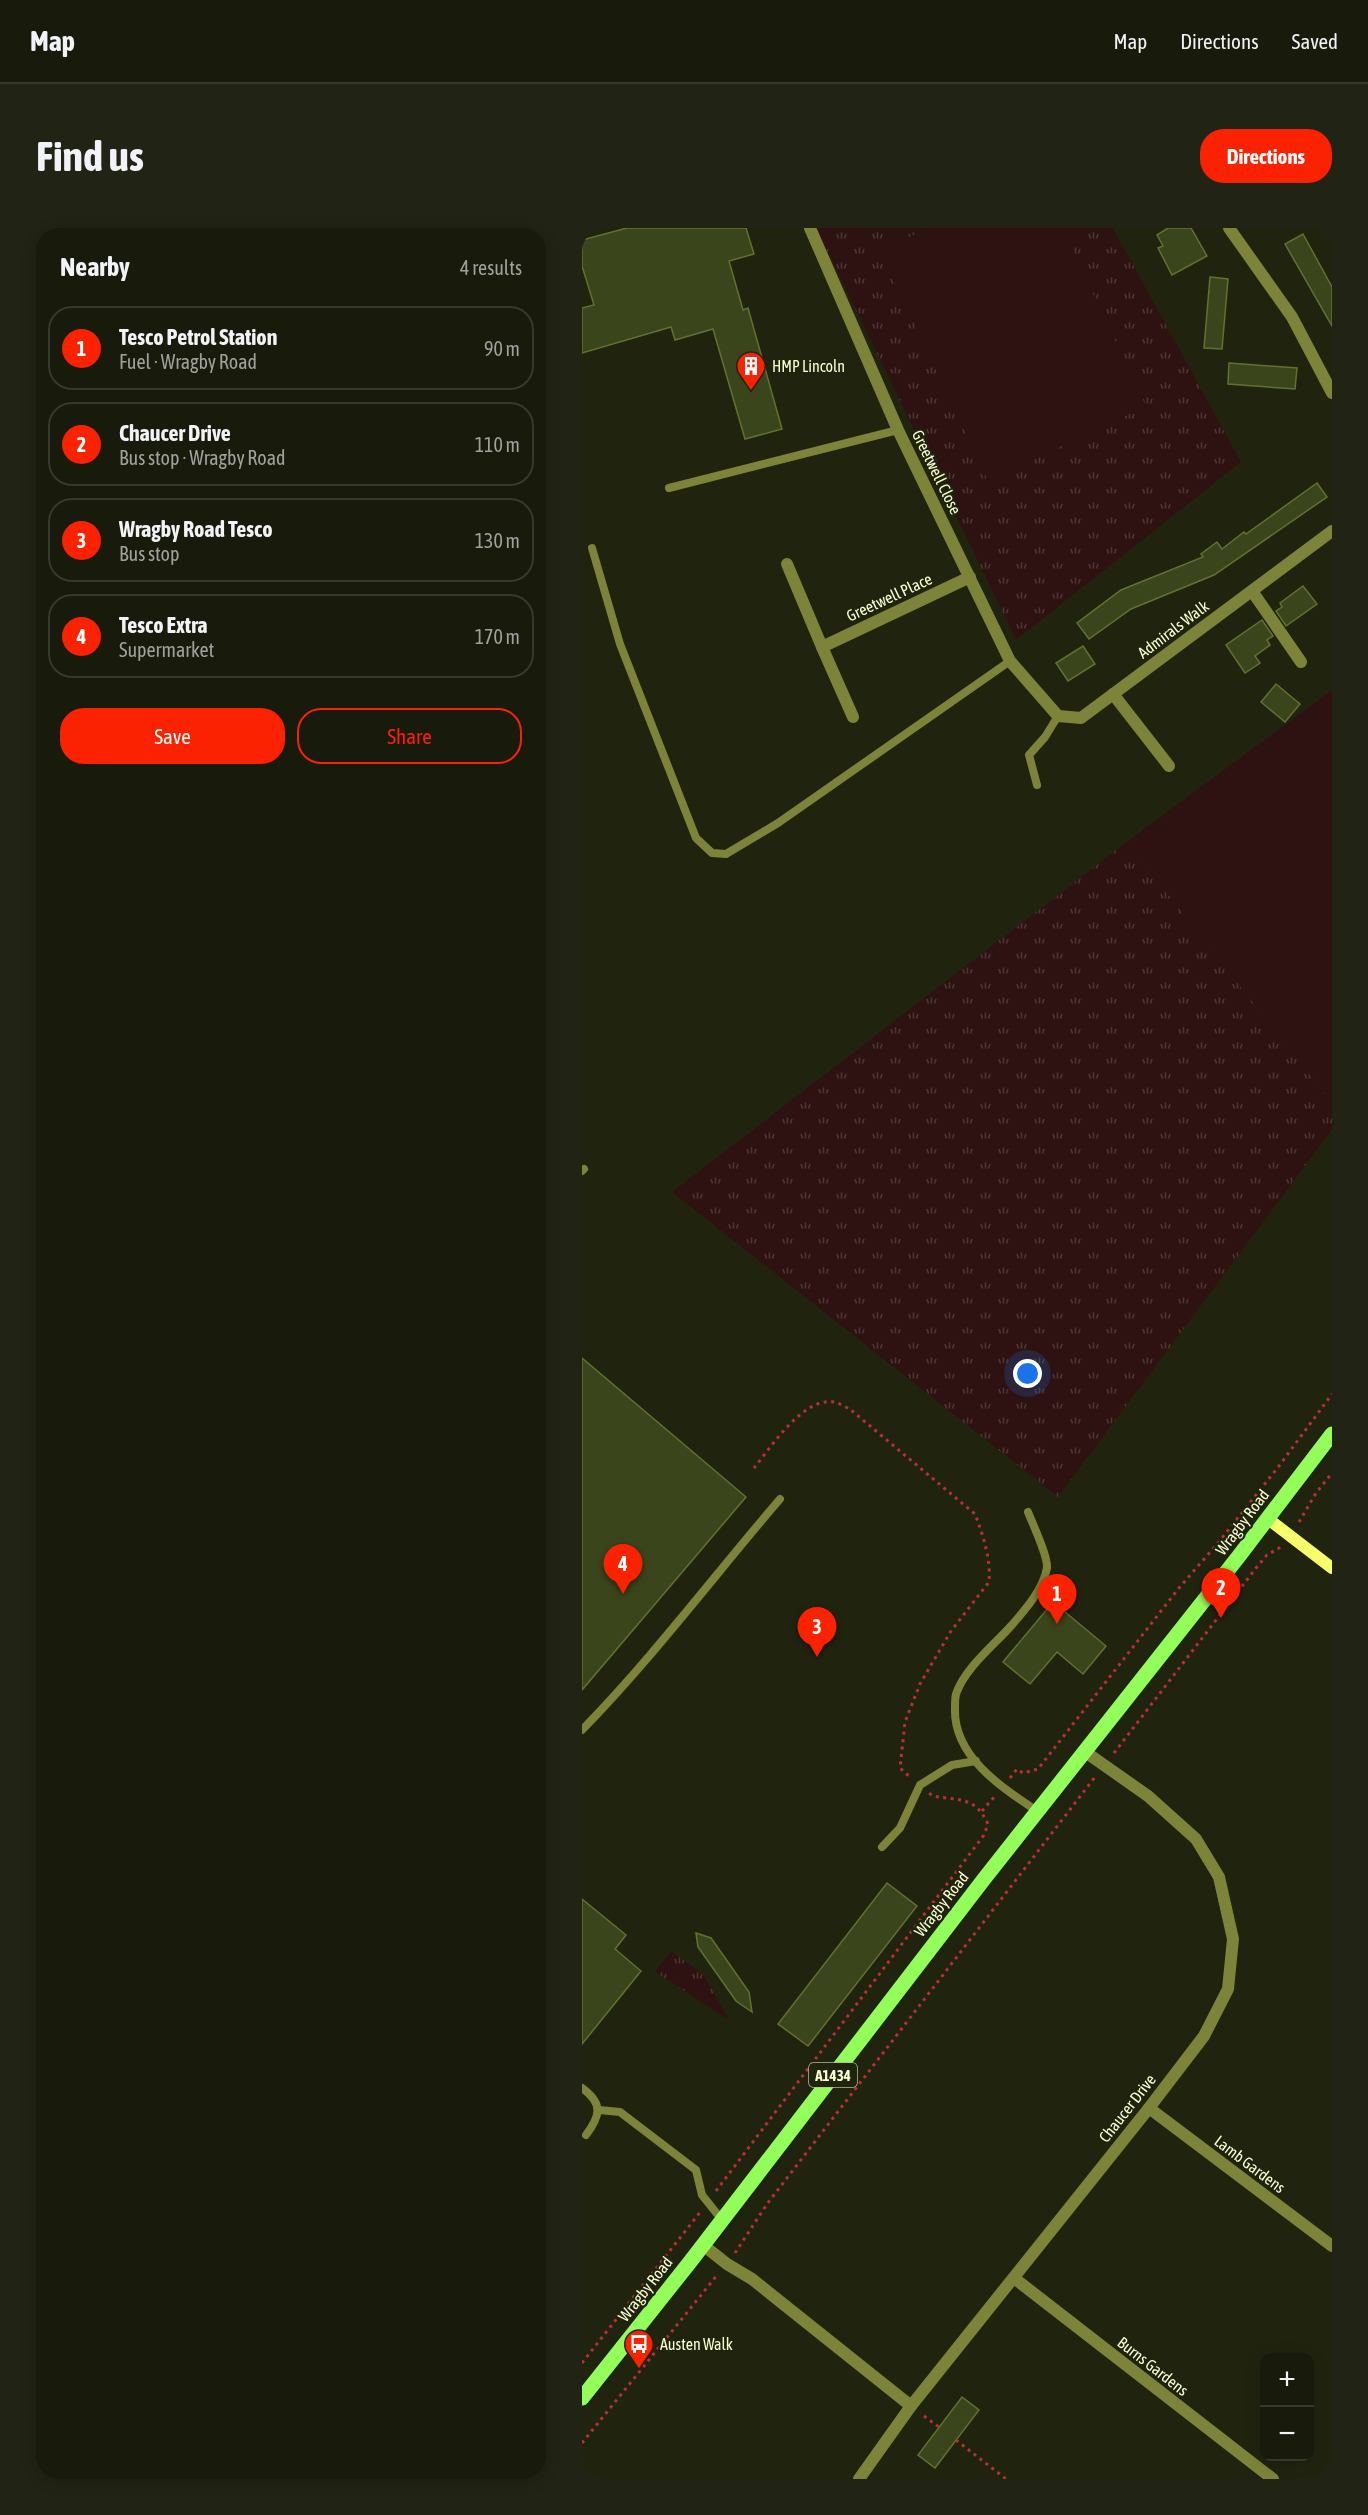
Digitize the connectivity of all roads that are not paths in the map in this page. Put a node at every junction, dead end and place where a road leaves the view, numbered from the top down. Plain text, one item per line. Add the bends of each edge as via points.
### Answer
1 (810, 228) edge
2 (1229, 228) edge
3 (1332, 393) edge
4 (898, 430) junction
5 (669, 488) dead end
6 (1332, 531) edge
7 (592, 548) dead end
8 (787, 564) dead end
9 (970, 577) junction
10 (1252, 591) junction
11 (822, 647) junction
12 (1010, 662) junction
13 (1301, 662) dead end
14 (1113, 694) junction
15 (1058, 716) junction
16 (853, 717) dead end
17 (1169, 766) dead end
18 (1037, 785) dead end
19 (1332, 1434) edge
20 (780, 1499) dead end
21 (1028, 1512) dead end
22 (1267, 1518) junction
23 (1332, 1568) edge
24 (582, 1730) edge
25 (1084, 1751) junction
26 (976, 1761) junction
27 (1037, 1811) junction
28 (882, 1847) dead end
29 (582, 2088) edge
30 (1149, 2108) junction
31 (599, 2110) junction
32 (586, 2135) dead end
33 (722, 2220) junction
34 (703, 2245) junction
35 (1332, 2246) edge
36 (1014, 2278) junction
37 (582, 2398) edge
38 (910, 2406) junction
39 (859, 2479) edge
40 (1273, 2479) edge

1 - 4 street, Greetwell Close
2 - 3 street via 1292,317
4 - 5 lane
4 - 9 street, Greetwell Close
6 - 10 street, Admirals Walk
7 - 12 lane via 620,644 696,838 712,853 726,854 778,824
8 - 11 street
9 - 11 street, Greetwell Place
9 - 12 street, Greetwell Close
10 - 13 street
10 - 14 street, Admirals Walk
11 - 16 street
12 - 15 street, Greetwell Close
14 - 15 street, Admirals Walk via 1081,718
14 - 17 street
15 - 18 lane via 1029,755
19 - 22 main road, Wragby Road / A1434
20 - 24 lane via 683,1619
21 - 26 lane via 1047,1565 1044,1578 1027,1608 969,1673 956,1695 955,1717 961,1741
22 - 23 main road
22 - 25 main road, Wragby Road / A1434
25 - 27 main road, Wragby Road / A1434
25 - 30 street, Chaucer Drive via 1148,1796 1196,1839 1219,1877 1233,1939 1228,1989 1204,2036
26 - 27 lane via 1002,1788
26 - 28 lane via 952,1765 920,1785 900,1828
27 - 33 main road, Wragby Road / A1434
29 - 31 lane
30 - 35 street, Lamb Gardens
30 - 36 street, Chaucer Drive
31 - 32 lane
31 - 33 lane via 620,2112 696,2170 702,2195
33 - 34 main road, Wragby Road / A1434
34 - 37 main road, Wragby Road / A1434
34 - 38 street via 752,2279
36 - 38 street, Chaucer Drive
36 - 40 street, Burns Gardens
38 - 39 street, Chaucer Drive

